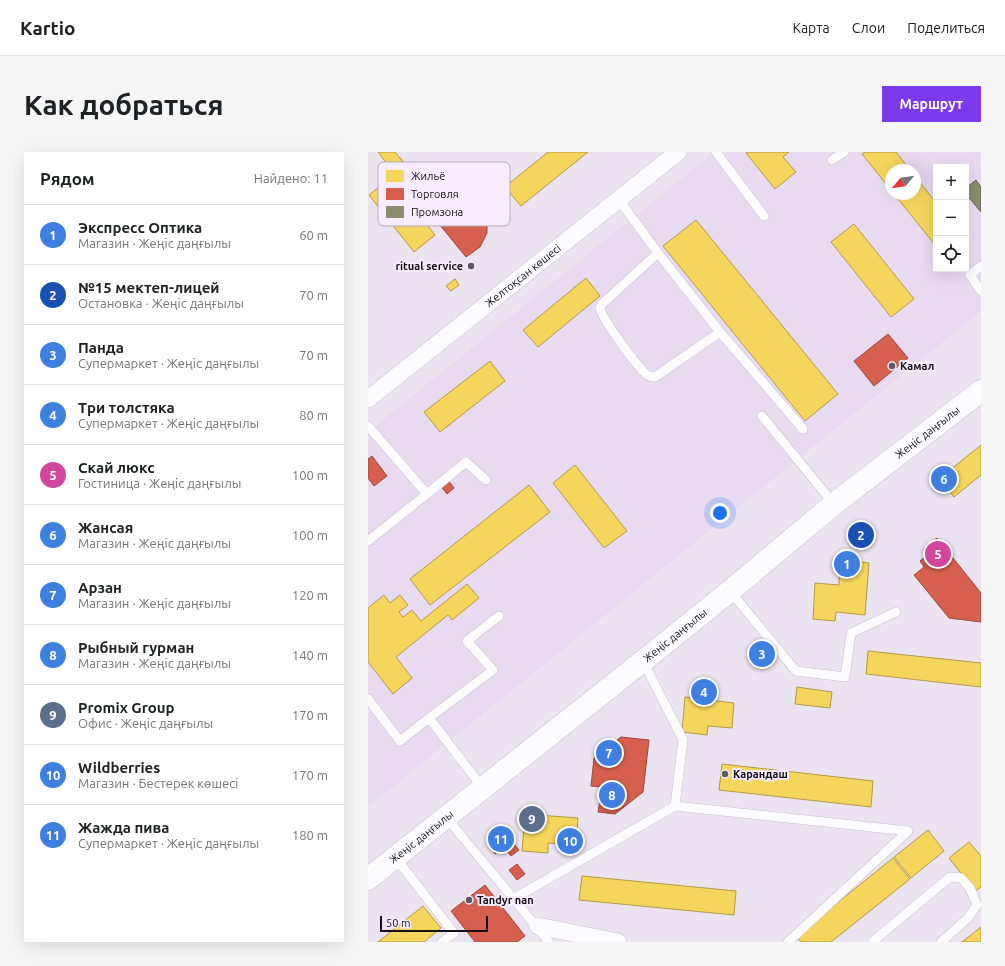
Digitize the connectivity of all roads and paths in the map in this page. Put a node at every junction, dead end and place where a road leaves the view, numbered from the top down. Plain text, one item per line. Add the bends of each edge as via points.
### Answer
1 (678, 152) edge
2 (716, 152) edge
3 (844, 152) edge
4 (832, 160) dead end
5 (619, 200) junction
6 (764, 216) dead end
7 (658, 253) junction
8 (981, 266) edge
9 (981, 291) edge
10 (720, 332) junction
11 (981, 391) edge
12 (368, 399) edge
13 (762, 416) dead end
14 (368, 426) edge
15 (803, 429) dead end
16 (486, 480) dead end
17 (427, 494) junction
18 (834, 504) junction
19 (368, 541) edge
20 (730, 591) junction
21 (896, 612) dead end
22 (499, 616) dead end
23 (643, 661) junction
24 (368, 699) edge
25 (428, 718) junction
26 (482, 787) junction
27 (675, 806) junction
28 (446, 816) junction
29 (395, 857) junction
30 (368, 878) edge
31 (513, 899) junction
32 (538, 926) junction
33 (442, 942) edge
34 (549, 942) edge
35 (618, 942) edge
36 (788, 942) edge
37 (872, 942) edge
38 (941, 942) edge

1 - 5 street, Желтоқсан көшесі
2 - 6 lane
3 - 4 lane
5 - 7 lane
5 - 12 street, Желтоқсан көшесі
7 - 10 lane
7 - 10 lane via 600,308 629,353 645,373 655,377
8 - 9 lane via 970,275
10 - 15 lane
11 - 18 main road, Жеңіс даңғылы
13 - 18 lane
14 - 17 lane
16 - 17 lane via 466,462
17 - 19 lane
18 - 20 main road, Жеңіс даңғылы
20 - 21 lane via 796,671 845,677 851,633
20 - 23 main road, Жеңіс даңғылы
22 - 25 lane via 467,641 493,670
23 - 26 main road, Жеңіс даңғылы
23 - 27 lane via 683,740
24 - 25 lane via 400,741
25 - 26 lane
26 - 28 main road, Жеңіс даңғылы
27 - 31 lane
27 - 36 lane via 908,832
28 - 29 main road, Жеңіс даңғылы
28 - 31 lane
29 - 30 main road, Жеңіс даңғылы
29 - 33 lane via 454,933
31 - 32 lane
32 - 34 lane
32 - 35 street
37 - 38 lane via 950,878 961,878 970,888 977,905 968,918

